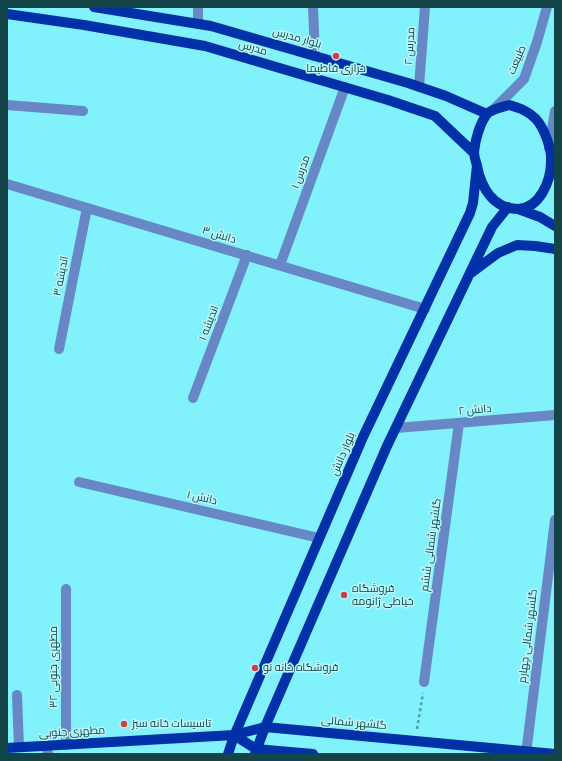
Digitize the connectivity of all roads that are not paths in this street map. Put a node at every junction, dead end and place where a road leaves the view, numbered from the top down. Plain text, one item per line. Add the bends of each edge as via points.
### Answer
1 (94, 7) edge
2 (198, 7) edge
3 (313, 7) edge
4 (425, 7) edge
5 (547, 7) edge
6 (7, 14) edge
7 (198, 24) junction
8 (315, 56) junction
9 (345, 87) junction
10 (419, 87) junction
11 (7, 105) edge
12 (83, 111) dead end
13 (555, 111) edge
14 (489, 112) junction
15 (549, 148) junction
16 (474, 153) junction
17 (553, 164) edge
18 (477, 165) junction
19 (7, 184) edge
20 (87, 208) junction
21 (513, 208) junction
22 (555, 226) edge
23 (555, 249) edge
24 (247, 256) junction
25 (280, 265) junction
26 (470, 274) junction
27 (424, 309) junction
28 (59, 349) dead end
29 (193, 398) dead end
30 (555, 415) edge
31 (459, 423) junction
32 (396, 428) junction
33 (79, 482) dead end
34 (555, 520) edge
35 (319, 538) junction
36 (552, 562) edge
37 (66, 589) dead end
38 (424, 682) road end
39 (17, 695) dead end
40 (265, 727) junction
41 (234, 735) junction
42 (66, 745) junction
43 (19, 747) junction
44 (7, 748) edge
45 (48, 750) edge
46 (255, 751) edge
47 (526, 752) edge
48 (228, 754) edge
49 (313, 754) edge
50 (555, 754) edge

1 - 7 main road, بلوار مدرس
2 - 7 street
3 - 8 street
4 - 10 street, مدرس ۲
5 - 14 street, طبیعت via 524,79
6 - 9 main road, مدرس via 205,46
7 - 8 main road, بلوار مدرس
8 - 10 main road, بلوار مدرس
9 - 16 main road, مدرس via 435,116
9 - 25 street, مدرس ۱
10 - 14 main road, بلوار مدرس
11 - 12 street
13 - 15 street
14 - 15 main road via 509,105 524,110 544,131
14 - 16 main road via 477,135
15 - 17 main road
16 - 18 main road
17 - 21 main road via 542,195 533,204
18 - 21 main road via 479,177 487,193 496,202
18 - 27 main road, بلوار دانش via 470,213
19 - 20 street, دانش ۳
20 - 24 street, دانش ۳
20 - 28 street, اندیشه ۳
21 - 22 main road via 540,217
21 - 26 main road via 492,227
23 - 26 main road via 517,245 498,253
24 - 25 street, دانش ۳
24 - 29 street, اندیشه ۱
25 - 27 street, دانش ۳
26 - 32 main road
27 - 35 main road, بلوار دانش via 363,437
30 - 31 street, ۲ دانش
31 - 32 street, ۲ دانش
31 - 38 street, گلشهر شمالی ششم
32 - 40 main road
33 - 35 street, دانش ۱
34 - 36 street, گلشهر شمالی چهارم
35 - 41 main road, بلوار دانش
36 - 47 street, گلشهر شمالی چهارم
37 - 42 street, مطهری جنوبی ۳۲
39 - 43 street
40 - 41 main road, گلشهر شمالی
40 - 46 main road
40 - 47 main road, گلشهر شمالی
41 - 42 main road, مطهری جنوبی
41 - 46 main road
41 - 48 main road, بلوار دانش
42 - 45 main road, مطهری جنوبی
43 - 44 main road, مطهری جنوبی
43 - 45 main road, مطهری جنوبی
46 - 49 main road
47 - 50 main road, گلشهر شمالی

